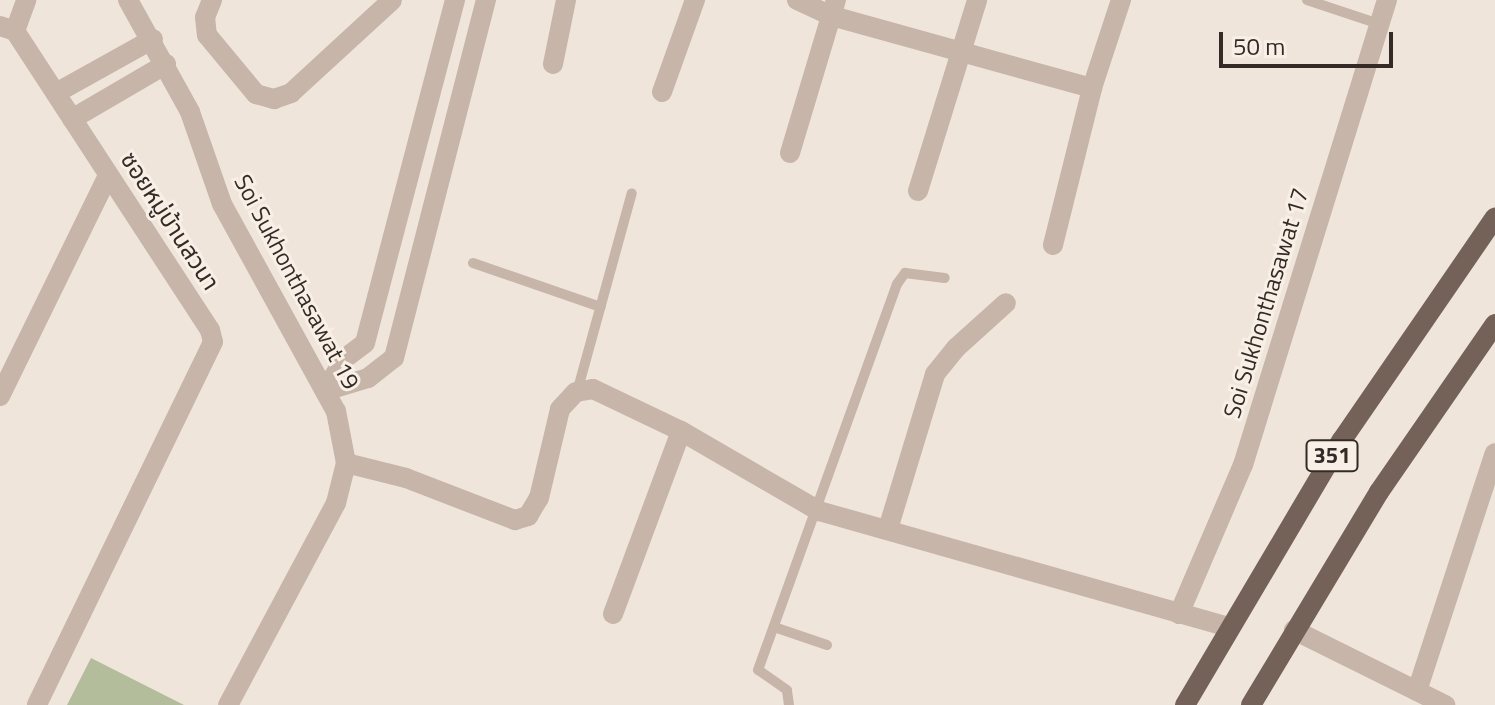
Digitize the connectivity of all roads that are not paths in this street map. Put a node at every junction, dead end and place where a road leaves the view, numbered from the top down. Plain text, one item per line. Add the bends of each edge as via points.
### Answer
1 (26, 0) edge
2 (128, 0) edge
3 (212, 0) edge
4 (392, 0) edge
5 (455, 0) edge
6 (486, 0) edge
7 (566, 0) edge
8 (695, 0) edge
9 (797, 0) edge
10 (977, 0) edge
11 (1121, 0) edge
12 (1307, 0) edge
13 (1387, 0) edge
14 (834, 8) edge
15 (1379, 24) junction
16 (8, 29) edge
17 (153, 39) junction
18 (965, 50) junction
19 (166, 64) junction
20 (553, 64) dead end
21 (1092, 88) junction
22 (662, 92) dead end
23 (56, 93) junction
24 (72, 119) junction
25 (790, 153) dead end
26 (108, 176) junction
27 (918, 191) dead end
28 (632, 193) dead end
29 (1495, 217) edge
30 (1053, 245) dead end
31 (473, 263) dead end
32 (945, 278) dead end
33 (1006, 303) dead end
34 (601, 307) junction
35 (1495, 324) edge
36 (325, 391) junction
37 (576, 392) junction
38 (0, 396) edge
39 (681, 431) junction
40 (1495, 453) edge
41 (346, 463) junction
42 (819, 511) junction
43 (888, 529) junction
44 (613, 614) dead end
45 (1179, 614) junction
46 (774, 627) junction
47 (1230, 627) junction
48 (1294, 630) junction
49 (827, 645) dead end
50 (1417, 691) junction
51 (37, 705) edge
52 (228, 705) edge
53 (789, 705) edge
54 (1185, 705) edge
55 (1251, 705) edge
56 (1445, 705) edge

1 - 16 street
2 - 17 street, Soi Sukhonthasawat 19
3 - 4 street via 205,17 207,35 256,94 274,99 291,93
5 - 36 street via 365,343 344,359
6 - 36 street via 394,358 368,378
7 - 20 street
8 - 22 street
9 - 14 street
10 - 18 street
11 - 21 street
12 - 15 lane
13 - 15 street, Soi Sukhonthasawat 17
14 - 18 street
14 - 25 street
15 - 45 street, Soi Sukhonthasawat 17 via 1243,465
16 - 23 street, ซอยหมู่บ้านสวนา
17 - 19 street, Soi Sukhonthasawat 19
17 - 23 street
18 - 21 street
18 - 27 street
19 - 24 street
19 - 36 street, Soi Sukhonthasawat 19 via 190,112 222,204
21 - 30 street
23 - 24 street, ซอยหมู่บ้านสวนา
24 - 26 street, ซอยหมู่บ้านสวนา
26 - 38 street
26 - 51 street, ซอยหมู่บ้านสวนา via 210,330 208,356
28 - 34 lane
29 - 47 main road, 351 via 1351,427
31 - 34 lane
32 - 42 lane via 905,273 897,284
33 - 43 street via 935,374
34 - 37 lane
35 - 48 main road, 351 via 1436,404
36 - 41 street, Soi Sukhonthasawat 19 via 336,411
37 - 39 street via 593,389
37 - 41 street via 560,409 539,498 528,516 499,516 406,478
39 - 42 street
39 - 44 street
40 - 50 street
41 - 52 street via 336,503
42 - 43 street
42 - 46 lane
43 - 45 street
45 - 47 street
46 - 49 lane
46 - 53 lane via 758,670 787,690
47 - 54 main road, 351
48 - 50 street
48 - 55 main road, 351
50 - 56 street

